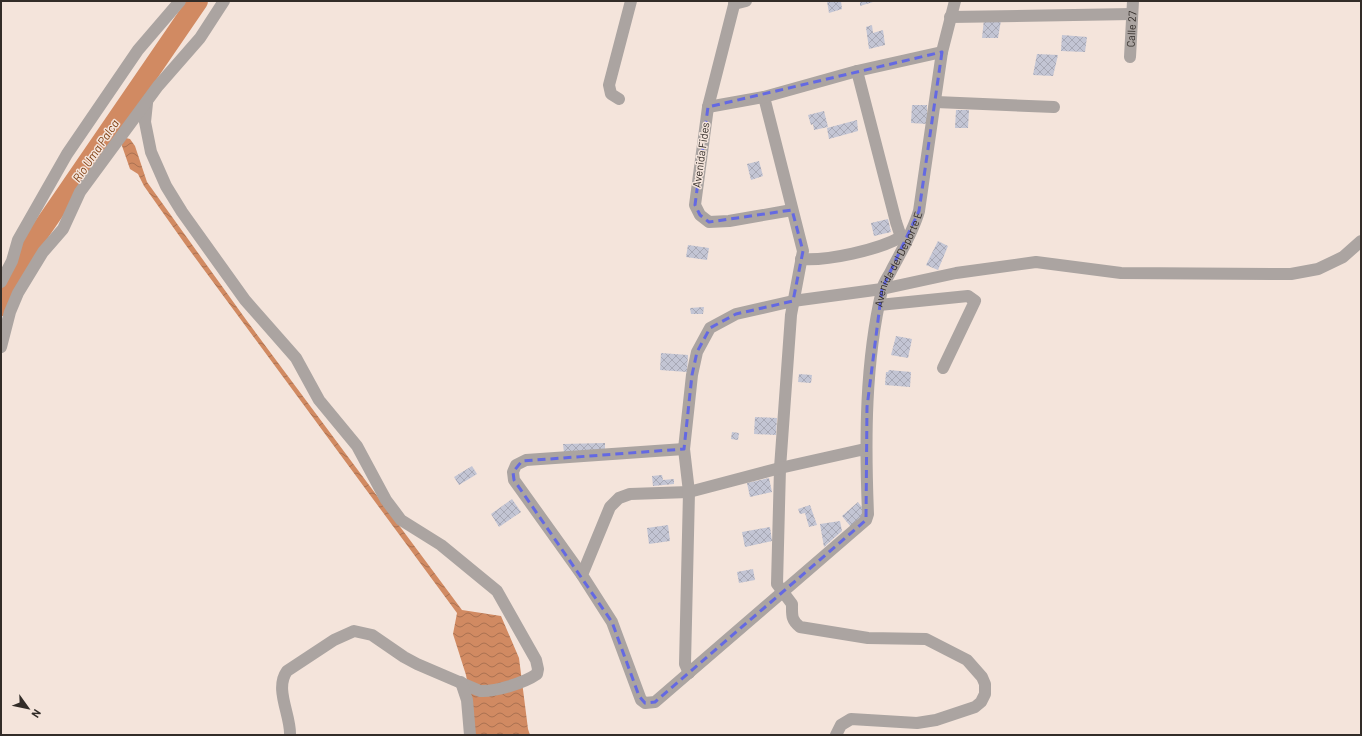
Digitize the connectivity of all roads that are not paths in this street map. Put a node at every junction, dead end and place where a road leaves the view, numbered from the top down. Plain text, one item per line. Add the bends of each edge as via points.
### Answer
1 (180, 1) edge
2 (224, 1) edge
3 (631, 1) edge
4 (955, 1) edge
5 (1133, 1) edge
6 (738, 2) edge
7 (1132, 14) junction
8 (950, 17) junction
9 (942, 52) junction
10 (1130, 57) dead end
11 (857, 71) junction
12 (764, 97) junction
13 (619, 99) dead end
14 (936, 102) junction
15 (147, 103) junction
16 (708, 107) junction
17 (1054, 107) dead end
18 (792, 210) junction
19 (904, 240) junction
20 (1361, 241) edge
21 (801, 260) junction
22 (1, 282) edge
23 (882, 289) junction
24 (793, 301) junction
25 (879, 305) junction
26 (1, 347) edge
27 (943, 368) dead end
28 (684, 449) junction
29 (865, 449) junction
30 (780, 468) junction
31 (689, 492) junction
32 (582, 575) junction
33 (782, 592) junction
34 (689, 673) junction
35 (461, 682) junction
36 (290, 735) edge
37 (470, 735) edge
38 (836, 735) edge

1 - 22 street via 138,50 67,154 18,240 12,261
2 - 15 street via 200,38 170,71
3 - 13 street via 609,85 611,94
4 - 8 street, Avenida del Deporte E
5 - 7 street, Calle 27
6 - 16 street, Avenida Fides
7 - 8 street
7 - 10 street, Calle 27
8 - 9 street, Avenida del Deporte E
9 - 11 street
9 - 14 street, Avenida del Deporte E
11 - 12 street
11 - 19 street
12 - 16 street
12 - 18 street
14 - 17 street
14 - 19 street, Avenida del Deporte E via 919,211 914,227
15 - 26 street via 80,192 63,229 43,252 18,293
15 - 35 street via 145,122 151,152 166,186 182,212 245,300 296,358 319,400 357,446 386,500 401,520 441,545 497,591 536,660 537,674 491,692 480,691
16 - 18 street, Avenida Fides via 694,198 700,215 709,222 716,222
18 - 21 street via 803,251
19 - 21 street via 835,258
19 - 23 street, Avenida del Deporte E
20 - 23 street via 1343,257 1318,269 1291,274 1121,273 1036,262 956,273
21 - 24 street
23 - 24 street
23 - 25 street, Avenida del Deporte E
24 - 28 street via 736,314 710,328 697,352 692,375
24 - 30 street
25 - 27 street via 968,296 975,301
25 - 29 street, Avenida del Deporte E via 871,356
28 - 31 street
28 - 32 street via 522,461 516,465 513,472 514,480
29 - 30 street
29 - 33 street, Avenida del Deporte E via 868,514 866,520
30 - 31 street
30 - 33 street via 777,584
31 - 32 street via 630,494 619,498 610,507
31 - 34 street via 685,664
32 - 34 street via 612,622 645,703 655,702
33 - 34 street
33 - 38 street via 792,604 791,616 800,627 868,638 926,639 967,660 982,676 985,684 985,694 975,707 936,720 917,723 851,719 842,725
35 - 36 street via 404,657 372,635 354,631 334,640 283,676 283,695
35 - 37 street via 467,700

